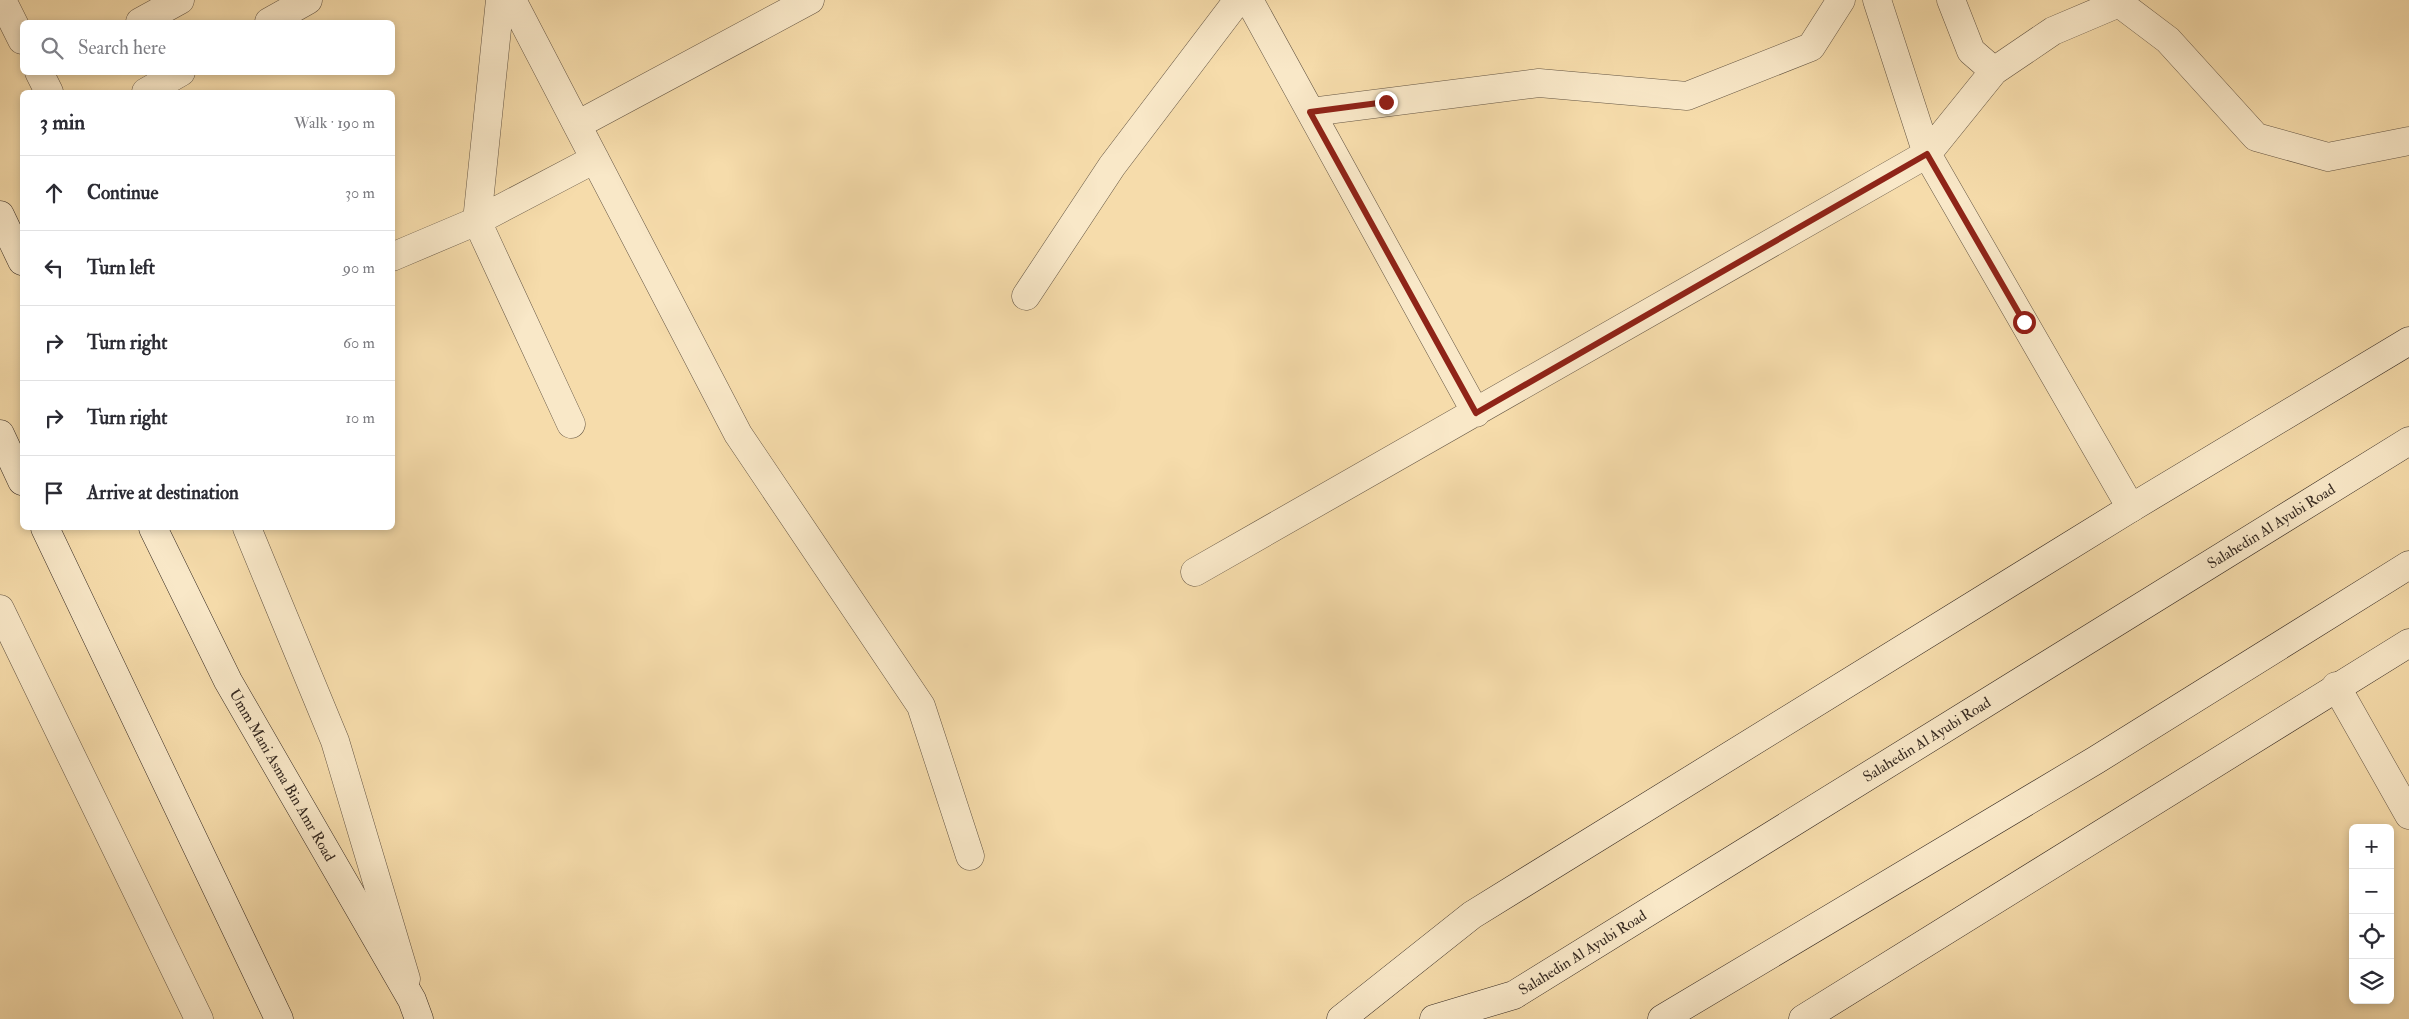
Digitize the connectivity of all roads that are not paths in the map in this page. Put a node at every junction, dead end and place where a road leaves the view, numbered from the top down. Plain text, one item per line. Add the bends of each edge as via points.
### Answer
1 (2, 0) edge
2 (180, 0) edge
3 (308, 0) edge
4 (500, 0) edge
5 (512, 0) edge
6 (810, 0) edge
7 (1238, 0) edge
8 (1249, 0) edge
9 (1841, 0) edge
10 (1876, 0) edge
11 (1951, 0) edge
12 (144, 20) edge
13 (272, 20) edge
14 (20, 36) edge
15 (1994, 71) junction
16 (176, 75) edge
17 (150, 90) edge
18 (1310, 112) junction
19 (577, 126) junction
20 (2409, 142) edge
21 (1927, 154) junction
22 (595, 159) junction
23 (0, 215) edge
24 (477, 221) junction
25 (395, 256) edge
26 (20, 257) edge
27 (1026, 296) dead end
28 (2409, 340) edge
29 (2397, 351) edge
30 (1476, 413) junction
31 (571, 424) dead end
32 (0, 434) edge
33 (2409, 441) edge
34 (20, 477) edge
35 (2131, 508) junction
36 (46, 530) edge
37 (154, 530) edge
38 (249, 530) edge
39 (2409, 565) edge
40 (1194, 572) dead end
41 (0, 609) edge
42 (2409, 643) edge
43 (2336, 686) junction
44 (2409, 815) edge
45 (970, 856) dead end
46 (420, 1013) edge
47 (199, 1019) edge
48 (279, 1019) edge
49 (1341, 1019) edge
50 (1434, 1019) edge
51 (1662, 1019) edge
52 (1803, 1019) edge

1 - 14 street
2 - 12 street
3 - 13 street
4 - 24 street
5 - 19 street
6 - 19 street
7 - 27 street via 1112,166
8 - 18 street
9 - 18 street via 1810,47 1687,96 1539,83
10 - 21 street
11 - 15 street via 1971,50
15 - 20 street via 2053,31 2119,3 2168,40 2256,136 2328,157
15 - 21 street
16 - 17 street
18 - 30 street
19 - 22 street
21 - 30 street
21 - 35 street
22 - 24 street
22 - 45 street via 738,434 922,706
23 - 26 street
24 - 25 street
24 - 31 street
28 - 29 street
29 - 35 street
30 - 40 street
32 - 34 street
33 - 50 street, Salahedin Al Ayubi Road via 1514,995
35 - 49 street via 1472,915
36 - 48 street
37 - 46 street, Umm Mani Asma Bin Amr Road via 228,681
38 - 46 street via 335,741
39 - 51 street via 2096,760
41 - 47 street
42 - 43 street
43 - 44 street
43 - 52 street

